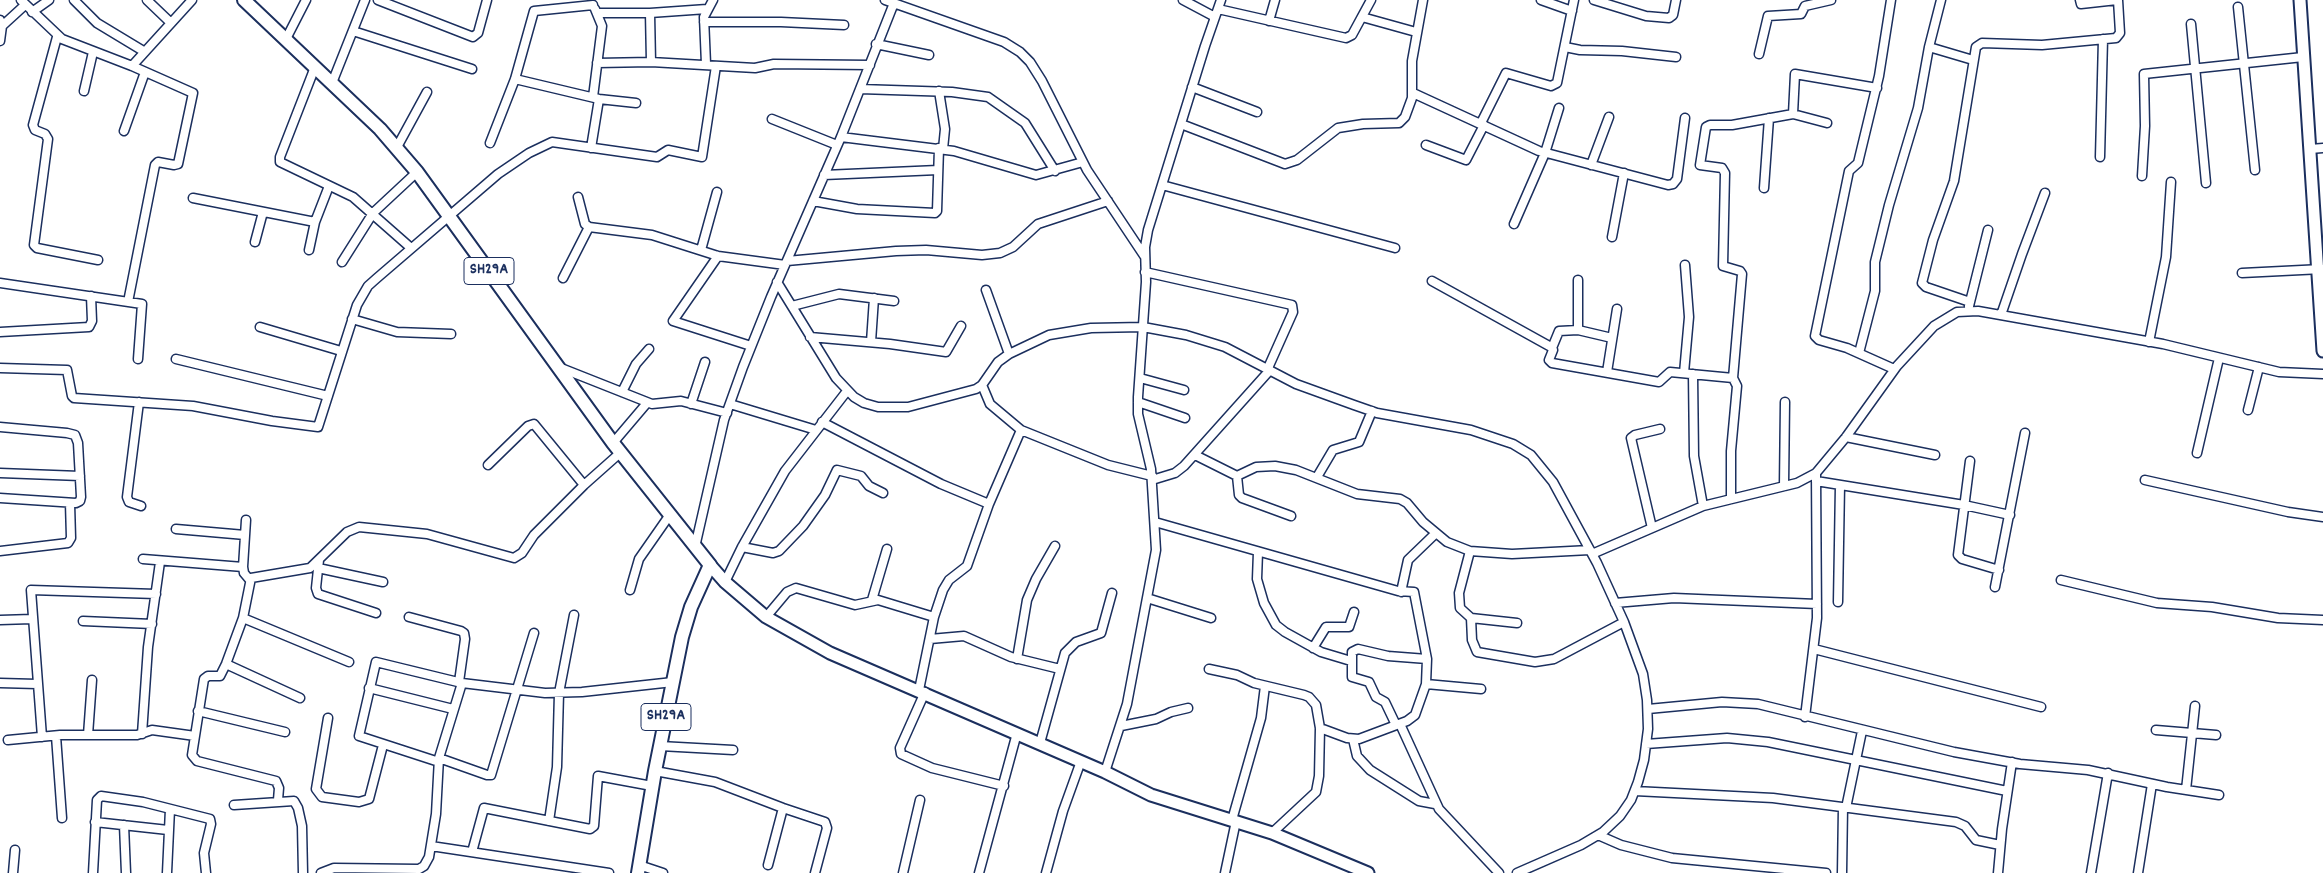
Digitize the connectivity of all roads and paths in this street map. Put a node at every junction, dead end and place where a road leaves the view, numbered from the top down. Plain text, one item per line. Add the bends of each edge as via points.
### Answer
1 (49, 0) edge
2 (74, 0) edge
3 (147, 0) edge
4 (192, 0) edge
5 (244, 0) edge
6 (306, 0) edge
7 (365, 0) edge
8 (378, 0) edge
9 (488, 0) edge
10 (712, 0) edge
11 (885, 0) edge
12 (1184, 0) edge
13 (1221, 0) edge
14 (1275, 0) edge
15 (1371, 0) edge
16 (1422, 0) edge
17 (1541, 0) edge
18 (1574, 0) edge
19 (1594, 0) edge
20 (1676, 0) edge
21 (1831, 0) edge
22 (1892, 0) edge
23 (1941, 0) edge
24 (2080, 0) edge
25 (2118, 0) edge
26 (2300, 0) edge
27 (23, 2) edge
28 (592, 2) edge
29 (897, 2) edge
30 (2238, 7) dead end
31 (707, 9) junction
32 (1572, 11) junction
33 (32, 12) junction
34 (597, 13) junction
35 (650, 13) junction
36 (1216, 13) junction
37 (1362, 17) junction
38 (1269, 21) junction
39 (171, 22) junction
40 (704, 22) junction
41 (1, 23) edge
42 (2191, 24) dead end
43 (844, 25) dead end
44 (353, 31) junction
45 (1416, 32) junction
46 (57, 36) junction
47 (286, 39) junction
48 (2103, 39) junction
49 (0, 41) edge
50 (876, 44) junction
51 (1565, 47) junction
52 (1929, 47) junction
53 (93, 52) junction
54 (145, 52) junction
55 (1759, 54) dead end
56 (929, 55) dead end
57 (1676, 56) dead end
58 (2303, 57) junction
59 (1974, 60) junction
60 (651, 62) junction
61 (597, 63) junction
62 (2243, 63) junction
63 (706, 64) junction
64 (870, 65) junction
65 (132, 66) junction
66 (716, 66) junction
67 (315, 67) junction
68 (472, 69) dead end
69 (2196, 69) junction
70 (145, 72) junction
71 (515, 79) junction
72 (332, 82) junction
73 (1192, 87) junction
74 (1877, 88) junction
75 (860, 89) junction
76 (84, 91) dead end
77 (939, 91) junction
78 (427, 92) dead end
79 (1413, 93) junction
80 (596, 98) junction
81 (636, 103) dead end
82 (1559, 108) dead end
83 (1258, 112) dead end
84 (1793, 114) junction
85 (1609, 117) dead end
86 (1684, 118) dead end
87 (1769, 118) junction
88 (772, 119) dead end
89 (1827, 123) dead end
90 (1181, 124) junction
91 (1482, 124) junction
92 (124, 131) dead end
93 (841, 137) junction
94 (490, 143) dead end
95 (1426, 145) dead end
96 (837, 146) junction
97 (396, 147) junction
98 (591, 148) junction
99 (2323, 148) edge
100 (941, 149) junction
101 (2310, 149) junction
102 (1545, 153) junction
103 (2100, 157) dead end
104 (1083, 162) junction
105 (1591, 165) junction
106 (938, 170) junction
107 (2255, 170) dead end
108 (1055, 171) junction
109 (417, 172) junction
110 (1624, 173) junction
111 (824, 175) junction
112 (2142, 176) dead end
113 (2170, 182) dead end
114 (2206, 183) dead end
115 (1162, 185) junction
116 (329, 186) junction
117 (1764, 188) dead end
118 (717, 192) dead end
119 (2045, 193) dead end
120 (578, 197) dead end
121 (193, 198) dead end
122 (813, 201) junction
123 (1108, 201) junction
124 (262, 212) junction
125 (373, 213) junction
126 (450, 216) junction
127 (315, 222) junction
128 (1514, 224) dead end
129 (588, 227) junction
130 (1988, 230) dead end
131 (1612, 237) dead end
132 (255, 242) dead end
133 (411, 248) junction
134 (1395, 248) dead end
135 (309, 250) dead end
136 (701, 250) junction
137 (718, 256) junction
138 (1145, 257) junction
139 (98, 260) dead end
140 (342, 262) dead end
141 (786, 263) junction
142 (1685, 265) dead end
143 (2321, 269) edge
144 (1145, 272) junction
145 (2242, 274) dead end
146 (563, 278) dead end
147 (1578, 280) dead end
148 (1432, 281) dead end
149 (0, 282) edge
150 (777, 282) junction
151 (986, 290) dead end
152 (91, 296) junction
153 (874, 298) junction
154 (128, 302) junction
155 (894, 302) dead end
156 (792, 306) junction
157 (1969, 306) junction
158 (1617, 308) dead end
159 (2001, 316) junction
160 (352, 319) junction
161 (2322, 320) edge
162 (961, 326) dead end
163 (260, 327) dead end
164 (1143, 328) junction
165 (1578, 330) junction
166 (0, 332) edge
167 (450, 334) dead end
168 (810, 337) junction
169 (1612, 338) junction
170 (871, 342) junction
171 (2149, 342) junction
172 (752, 346) junction
173 (1552, 348) junction
174 (649, 349) dead end
175 (341, 351) junction
176 (2323, 351) edge
177 (1859, 353) junction
178 (1010, 354) junction
179 (2219, 358) junction
180 (138, 359) dead end
181 (176, 359) dead end
182 (705, 362) dead end
183 (559, 367) junction
184 (2258, 367) junction
185 (0, 368) edge
186 (1269, 369) junction
187 (1894, 370) junction
188 (1607, 372) junction
189 (1684, 373) junction
190 (1693, 374) junction
191 (2323, 374) edge
192 (1140, 378) junction
193 (1733, 378) junction
194 (982, 385) junction
195 (1184, 390) dead end
196 (847, 391) junction
197 (622, 392) junction
198 (328, 396) junction
199 (139, 402) junction
200 (1138, 402) junction
201 (1785, 402) dead end
202 (648, 403) junction
203 (691, 404) junction
204 (730, 404) junction
205 (2248, 410) dead end
206 (1372, 411) junction
207 (727, 413) junction
208 (1185, 418) dead end
209 (822, 422) junction
210 (0, 427) edge
211 (1660, 429) dead end
212 (816, 430) junction
213 (1021, 430) junction
214 (2025, 434) dead end
215 (1846, 437) junction
216 (616, 448) junction
217 (2197, 453) dead end
218 (1195, 455) junction
219 (1935, 455) dead end
220 (1970, 461) dead end
221 (488, 465) dead end
222 (0, 473) edge
223 (80, 476) junction
224 (1237, 476) junction
225 (1317, 477) junction
226 (1816, 477) junction
227 (1152, 478) junction
228 (2145, 480) dead end
229 (584, 485) junction
230 (1840, 485) junction
231 (1784, 486) junction
232 (883, 493) dead end
233 (0, 498) edge
234 (1732, 499) junction
235 (70, 503) junction
236 (988, 504) junction
237 (1964, 505) junction
238 (141, 506) dead end
239 (1703, 506) junction
240 (2010, 515) junction
241 (669, 516) junction
242 (1291, 516) dead end
243 (2323, 517) edge
244 (246, 520) dead end
245 (1155, 522) junction
246 (1652, 528) junction
247 (176, 529) dead end
248 (1436, 533) junction
249 (245, 535) junction
250 (1055, 546) dead end
251 (695, 547) junction
252 (742, 547) junction
253 (887, 549) dead end
254 (0, 551) edge
255 (1470, 551) junction
256 (1258, 552) junction
257 (1591, 552) junction
258 (142, 559) dead end
259 (160, 562) junction
260 (318, 564) junction
261 (710, 565) junction
262 (243, 567) junction
263 (1999, 570) junction
264 (249, 579) junction
265 (2061, 580) dead end
266 (383, 582) dead end
267 (725, 582) junction
268 (1995, 587) dead end
269 (630, 590) dead end
270 (1401, 592) junction
271 (1112, 593) dead end
272 (156, 594) junction
273 (1147, 598) junction
274 (872, 600) junction
275 (1838, 602) dead end
276 (1616, 603) junction
277 (1817, 604) junction
278 (1354, 612) dead end
279 (376, 613) dead end
280 (574, 615) dead end
281 (409, 617) dead end
282 (766, 617) junction
283 (934, 617) junction
284 (243, 618) junction
285 (1212, 618) dead end
286 (1471, 618) junction
287 (32, 619) junction
288 (0, 620) edge
289 (2323, 620) edge
290 (83, 621) dead end
291 (1624, 622) junction
292 (1517, 623) dead end
293 (152, 624) junction
294 (534, 633) dead end
295 (930, 638) junction
296 (1313, 648) junction
297 (1814, 649) junction
298 (1017, 659) junction
299 (1427, 659) junction
300 (1352, 661) junction
301 (349, 662) dead end
302 (226, 664) junction
303 (1060, 668) junction
304 (1209, 669) dead end
305 (92, 680) dead end
306 (672, 682) junction
307 (0, 683) edge
308 (460, 683) junction
309 (37, 684) junction
310 (1426, 684) junction
311 (1265, 686) junction
312 (369, 688) junction
313 (517, 689) junction
314 (1481, 689) dead end
315 (922, 691) junction
316 (559, 693) junction
317 (300, 698) dead end
318 (2041, 706) dead end
319 (2195, 706) dead end
320 (453, 708) junction
321 (1188, 708) dead end
322 (1648, 709) junction
323 (198, 711) junction
324 (1805, 717) junction
325 (328, 718) dead end
326 (1398, 724) junction
327 (1121, 726) junction
328 (1320, 728) junction
329 (2156, 730) dead end
330 (1862, 731) junction
331 (285, 732) dead end
332 (1017, 733) junction
333 (142, 734) junction
334 (2192, 734) junction
335 (88, 735) junction
336 (56, 736) junction
337 (195, 736) junction
338 (2216, 736) dead end
339 (42, 737) junction
340 (1353, 739) junction
341 (8, 740) dead end
342 (1040, 743) junction
343 (1646, 744) junction
344 (383, 745) junction
345 (660, 746) junction
346 (733, 750) dead end
347 (1855, 759) junction
348 (439, 760) junction
349 (1081, 761) junction
350 (2012, 762) junction
351 (655, 771) junction
352 (1105, 772) junction
353 (2108, 773) junction
354 (2152, 784) junction
355 (652, 786) junction
356 (1004, 786) junction
357 (2186, 790) junction
358 (1634, 791) junction
359 (2008, 791) junction
360 (2219, 795) dead end
361 (278, 800) junction
362 (920, 800) dead end
363 (1435, 804) junction
364 (234, 805) dead end
365 (783, 808) junction
366 (1844, 808) junction
367 (170, 809) junction
368 (62, 818) dead end
369 (549, 821) junction
370 (1234, 821) junction
371 (95, 822) junction
372 (124, 825) junction
373 (168, 830) junction
374 (1272, 834) junction
375 (1598, 834) junction
376 (2000, 845) junction
377 (431, 846) junction
378 (15, 850) dead end
379 (472, 852) junction
380 (768, 865) dead end
381 (421, 869) edge
382 (638, 869) edge
383 (6, 873) edge
384 (13, 873) edge
385 (93, 873) edge
386 (126, 873) edge
387 (167, 873) edge
388 (206, 873) edge
389 (303, 873) edge
390 (321, 873) edge
391 (608, 873) edge
392 (663, 873) edge
393 (815, 873) edge
394 (903, 873) edge
395 (979, 873) edge
396 (1046, 873) edge
397 (1225, 873) edge
398 (1368, 873) edge
399 (1499, 873) edge
400 (1517, 873) edge
401 (1815, 873) edge
402 (1826, 873) edge
403 (1842, 873) edge
404 (1998, 873) edge
405 (2091, 873) edge
406 (2138, 873) edge

1 - 33 street
2 - 54 street via 90,18
3 - 39 street
4 - 39 street
5 - 47 main road, SH29A
6 - 47 street
7 - 44 street
8 - 9 street via 473,37 478,33
10 - 31 street
11 - 29 street
12 - 36 street
13 - 36 street
14 - 38 street
15 - 37 street
16 - 45 street
17 - 32 street
18 - 32 street
19 - 20 street via 1646,16 1668,18 1673,15
21 - 55 street via 1806,5 1801,14 1768,16
22 - 74 street
23 - 52 street
24 - 25 street via 2081,4
25 - 48 street via 2120,35
26 - 58 street
27 - 33 street
27 - 41 street
28 - 34 street
28 - 71 street via 537,8 534,11
29 - 50 street
29 - 104 street via 1004,42 1020,52 1042,81
30 - 62 street
31 - 35 street
31 - 40 street
32 - 51 street
33 - 46 street
34 - 35 street
34 - 61 street via 602,26
35 - 60 street
36 - 38 street
36 - 73 street
37 - 38 street via 1352,35 1346,38
37 - 45 street
39 - 54 street
40 - 43 street
40 - 63 street
41 - 49 street
42 - 69 street
44 - 68 street
44 - 72 street
45 - 79 street via 1412,61
46 - 53 street
46 - 139 street via 34,125 35,130 48,139 34,245
47 - 67 main road, SH29A
48 - 59 street via 2042,45 1982,43 1976,47
48 - 103 street
50 - 56 street
50 - 64 street
51 - 57 street
51 - 91 street via 1555,84 1548,85 1506,73
52 - 59 street
52 - 177 street via 1920,100 1875,262 1874,291
53 - 65 street
53 - 76 street
54 - 65 street
58 - 62 street
58 - 101 street
59 - 157 street via 1954,181 1932,240 1922,283
60 - 61 street
60 - 63 street
61 - 80 street
62 - 69 street
62 - 107 street
63 - 66 street
64 - 66 street
64 - 75 street
65 - 70 street
66 - 98 street via 702,157 668,150 657,157
67 - 72 main road, SH29A
67 - 116 street via 280,160 284,166
69 - 112 street via 2144,74
69 - 114 street
70 - 92 street
70 - 154 street via 190,91 193,96 178,164 158,162 154,165
71 - 80 street
71 - 94 street
72 - 97 main road, SH29A
73 - 83 street
73 - 90 street
74 - 84 street via 1795,74
74 - 177 street via 1858,163 1849,171 1816,334 1819,340
75 - 77 street
75 - 93 street
77 - 100 street via 944,129
77 - 108 street via 980,95 994,100 1026,123
78 - 97 street
79 - 90 street via 1405,117 1399,123 1338,128 1297,160 1284,164
79 - 91 street
80 - 81 street
80 - 98 street
82 - 102 street
84 - 87 street
84 - 89 street
85 - 105 street
86 - 110 street via 1675,182 1668,185
87 - 117 street
87 - 193 street via 1707,126 1700,163 1703,167 1725,171 1723,266 1742,274
88 - 96 street
90 - 115 street
91 - 95 street via 1466,160
91 - 102 street
93 - 96 street
93 - 100 street
96 - 111 street
97 - 109 main road, SH29A
98 - 126 street via 558,141 534,150 498,174
99 - 101 street
100 - 106 street
100 - 108 street via 1040,176
101 - 143 street
102 - 105 street
102 - 128 street
104 - 108 street
104 - 123 street
105 - 110 street
106 - 111 street
106 - 122 street via 935,213 857,209
109 - 125 street
109 - 126 main road, SH29A
110 - 131 street
111 - 122 street
113 - 171 street via 2166,257
115 - 134 street
115 - 138 street via 1148,230
116 - 125 street via 353,197
116 - 127 street
118 - 136 street
119 - 159 street
120 - 129 street
121 - 124 street
122 - 141 street
123 - 138 street
123 - 141 street via 1038,224 1012,247 995,254 896,250
124 - 127 street
124 - 132 street
125 - 133 street
125 - 140 street
126 - 133 street
126 - 183 main road, SH29A
127 - 135 street
129 - 136 street via 652,235
129 - 146 street
130 - 157 street
133 - 160 street via 368,286
136 - 137 street
137 - 141 street
137 - 172 street via 673,321
138 - 144 street
141 - 150 street
142 - 189 street via 1689,317
143 - 145 street
143 - 161 street
144 - 164 street
144 - 186 street via 1292,305 1294,312
147 - 165 street
148 - 173 street
149 - 152 street
150 - 156 street
150 - 172 street
151 - 178 street
152 - 154 street
152 - 166 street via 92,321 89,327
153 - 155 street
153 - 156 street via 839,294
153 - 170 street
154 - 180 street via 143,306
156 - 168 street
157 - 159 street
157 - 187 street via 1934,326
158 - 169 street
159 - 171 street
160 - 167 street via 397,332
160 - 175 street
161 - 176 street
162 - 170 street via 946,352
163 - 175 street
164 - 178 street via 1070,330 1032,341
164 - 186 street via 1211,342
164 - 192 street
165 - 169 street
165 - 173 street via 1559,331
168 - 170 street
168 - 196 street
169 - 188 street
171 - 179 street
172 - 204 street
173 - 188 street via 1550,362
174 - 197 street via 636,364
175 - 198 street
177 - 187 street
178 - 194 street via 995,365
179 - 184 street
179 - 217 street
181 - 198 street
182 - 203 street
183 - 197 street
183 - 216 main road, SH29A
184 - 191 street via 2298,374
184 - 205 street
185 - 199 street via 67,370 74,398
186 - 206 street via 1296,384
186 - 218 street
187 - 215 street
188 - 189 street via 1659,382 1668,372
189 - 190 street
190 - 193 street
190 - 239 street via 1694,456
192 - 195 street
192 - 200 street
193 - 234 street via 1737,386 1731,451
194 - 196 street via 972,391 928,403 891,408 864,403
194 - 213 street via 990,404
196 - 209 street
197 - 202 street
198 - 199 street via 320,425 314,428 203,408
199 - 238 street via 127,497 129,502
200 - 208 street
200 - 227 street
201 - 231 street
202 - 203 street via 676,400
202 - 216 street
203 - 207 street
204 - 207 street
204 - 212 street
206 - 225 street via 1359,442 1333,450
206 - 257 street via 1471,430 1523,449 1553,482
207 - 251 street
209 - 212 street
209 - 236 street via 935,482
210 - 223 street via 75,435
211 - 246 street via 1631,438
212 - 252 street via 785,471
213 - 227 street via 1108,465
213 - 236 street
214 - 240 street
215 - 219 street
215 - 226 street
216 - 229 street
216 - 241 main road, SH29A
218 - 224 street
218 - 227 street via 1175,473
220 - 237 street
221 - 229 street via 534,424
222 - 223 street
223 - 235 street via 80,500
224 - 225 street via 1256,467 1275,466
224 - 242 street via 1240,497
225 - 248 street via 1350,492 1404,501
226 - 230 street
226 - 231 street
226 - 277 street
227 - 245 street
228 - 243 street
229 - 260 street via 514,558 436,536 355,527
230 - 237 street
230 - 275 street
231 - 234 street
232 - 252 street via 869,486 861,476 837,470 825,495 803,526 779,551 773,553
233 - 235 street
234 - 239 street
235 - 254 street via 71,534 68,542
236 - 283 street via 966,566 948,580
237 - 240 street
237 - 263 street via 1958,557
239 - 246 street
240 - 263 street
241 - 251 main road, SH29A
241 - 269 street via 639,558
244 - 249 street
245 - 256 street
245 - 273 street via 1155,557
246 - 257 street
247 - 249 street
248 - 255 street
248 - 270 street via 1408,560
249 - 262 street
250 - 298 street via 1027,600
251 - 261 main road, SH29A
252 - 267 street
253 - 274 street
255 - 257 street via 1512,554
255 - 286 street via 1458,599 1463,612
256 - 270 street
256 - 296 street via 1257,578 1272,619 1285,632
257 - 276 street
258 - 259 street
259 - 262 street
259 - 272 street
260 - 264 street via 306,570
260 - 266 street
260 - 279 street via 318,594
261 - 267 street
261 - 306 main road, SH29A via 691,607
262 - 264 street
263 - 268 street
264 - 284 street
265 - 289 street via 2162,604
267 - 282 street
270 - 299 street via 1414,592
271 - 303 street via 1101,633 1071,645
272 - 287 street via 34,588 30,594
272 - 293 street
273 - 285 street
273 - 327 street
274 - 282 street via 855,605 793,588
274 - 283 street
276 - 277 street via 1683,598
276 - 291 street
277 - 297 street
278 - 296 street via 1349,627 1326,627
280 - 316 street
281 - 308 street via 464,633
282 - 315 street via 830,652
283 - 295 street
284 - 301 street
284 - 302 street
286 - 291 street via 1472,640 1477,652 1534,662 1554,659
286 - 292 street
287 - 288 street
287 - 309 street
290 - 293 street
291 - 322 street via 1643,674
293 - 333 street
294 - 313 street
295 - 298 street via 964,636
295 - 315 street
296 - 300 street
297 - 318 street
297 - 324 street
298 - 303 street
299 - 300 street via 1356,649 1352,652
299 - 310 street
300 - 326 street via 1352,677 1370,683 1376,697 1385,702
302 - 317 street
302 - 323 street via 220,676 206,676 204,679
303 - 342 street
304 - 311 street via 1237,674
305 - 335 street
306 - 316 street
306 - 345 main road, SH29A
307 - 309 street
308 - 312 street via 378,662 375,663
308 - 313 street
308 - 320 street
309 - 339 street
310 - 314 street
310 - 326 street via 1414,715
311 - 328 street via 1310,697 1316,705
311 - 370 street via 1261,718
312 - 320 street
312 - 344 street via 359,736
313 - 316 street
313 - 348 street via 491,775
315 - 332 street
315 - 356 street via 900,748 901,754 925,765
316 - 369 street via 556,773
319 - 334 street
320 - 348 street
321 - 327 street
322 - 324 street via 1739,702
322 - 343 street
323 - 331 street
323 - 337 street
324 - 330 street
325 - 344 street via 317,792 327,799 362,801 371,796
326 - 340 street
326 - 363 street
327 - 352 street
328 - 340 street
328 - 374 street via 1316,792
329 - 334 street
330 - 347 street
330 - 350 street
332 - 342 street
332 - 356 street
333 - 335 street
333 - 337 street via 155,730
334 - 338 street
334 - 357 street
335 - 336 street
336 - 339 street
336 - 368 street
337 - 361 street via 192,753 195,760 276,782
339 - 341 street
340 - 363 street via 1357,756 1370,770 1419,801
342 - 349 street
343 - 347 street via 1745,739
343 - 358 street
344 - 348 street
345 - 346 street
345 - 351 main road, SH29A
347 - 359 street
347 - 366 street
348 - 377 street
349 - 352 street
349 - 396 street
350 - 353 street
350 - 359 street
351 - 355 main road, SH29A
351 - 365 street via 715,782
352 - 370 street via 1151,795
353 - 354 street
353 - 405 street
354 - 357 street
354 - 406 street
355 - 369 street via 598,776 593,828
355 - 382 main road, SH29A
356 - 395 street
357 - 360 street
358 - 366 street via 1747,795
358 - 375 street via 1620,816
359 - 376 street
361 - 364 street
361 - 389 street via 292,800 298,808 303,838
362 - 394 street
363 - 399 street
365 - 380 street
365 - 393 street via 827,824
366 - 376 street via 1956,822 1965,826 1976,840
366 - 403 street
367 - 371 street via 101,796 97,800
367 - 373 street
367 - 388 street via 211,820 204,854
369 - 379 street via 484,808
370 - 374 street
370 - 397 street
371 - 372 street
371 - 385 street
372 - 373 street
372 - 386 street
373 - 387 street
374 - 398 street
375 - 400 street via 1564,854
375 - 401 street via 1621,845 1672,858
376 - 404 street
377 - 379 street
377 - 381 street via 429,857
378 - 384 street
379 - 391 street
381 - 390 street via 334,868
382 - 392 street
383 - 384 street
401 - 402 street

